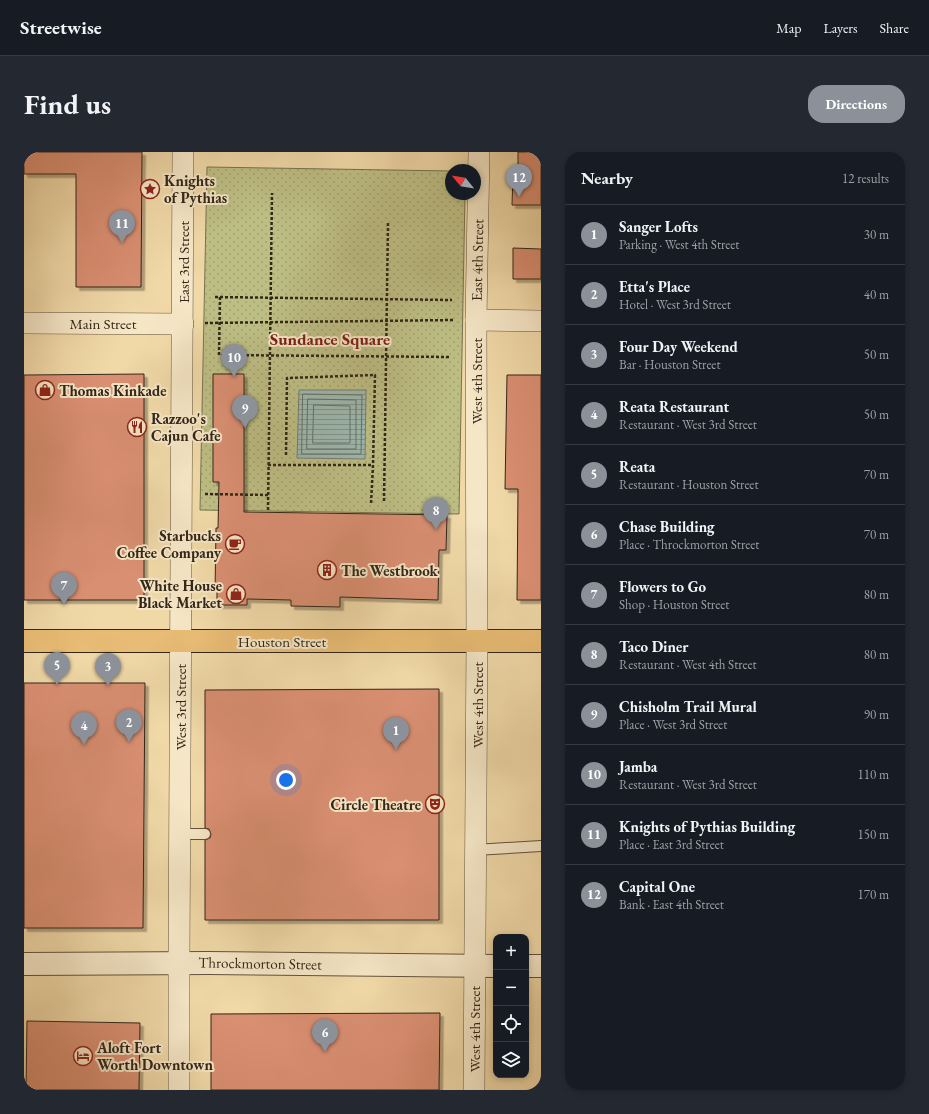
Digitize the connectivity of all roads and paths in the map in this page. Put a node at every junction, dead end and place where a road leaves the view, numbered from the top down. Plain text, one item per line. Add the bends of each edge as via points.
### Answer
1 (184, 152) edge
2 (480, 152) edge
3 (272, 193) dead end
4 (388, 223) dead end
5 (216, 297) dead end
6 (220, 297) junction
7 (270, 298) junction
8 (387, 300) junction
9 (452, 300) dead end
10 (476, 320) junction
11 (387, 321) junction
12 (541, 321) edge
13 (270, 322) junction
14 (24, 323) edge
15 (219, 323) junction
16 (183, 324) junction
17 (270, 355) junction
18 (386, 356) junction
19 (452, 357) dead end
20 (286, 455) dead end
21 (373, 464) junction
22 (268, 465) junction
23 (202, 494) dead end
24 (268, 495) junction
25 (384, 501) dead end
26 (371, 504) dead end
27 (268, 510) dead end
28 (24, 641) edge
29 (181, 641) junction
30 (477, 641) junction
31 (541, 641) edge
32 (179, 834) junction
33 (205, 834) dead end
34 (541, 846) edge
35 (476, 850) junction
36 (178, 962) junction
37 (24, 964) edge
38 (475, 965) junction
39 (493, 966) edge
40 (529, 966) edge
41 (541, 966) edge
42 (179, 1090) edge
43 (474, 1090) edge

1 - 16 street, East 3rd Street
2 - 10 street, East 4th Street
3 - 7 path
4 - 8 path
5 - 6 path
6 - 7 path
6 - 15 path
7 - 8 path
7 - 13 path
8 - 9 path
8 - 11 path
10 - 11 path
10 - 12 street
10 - 30 street, West 4th Street
11 - 13 path
11 - 18 path
13 - 15 path
13 - 17 path
14 - 16 street, Main Street
15 - 16 path
15 - 17 path via 219,355
16 - 29 street, West 3rd Street
17 - 18 path
17 - 22 path
18 - 19 path
18 - 25 path
20 - 21 path via 287,378 375,375
21 - 22 path
21 - 26 path
22 - 24 path
23 - 24 path
24 - 27 path
28 - 29 main road, Houston Street
29 - 30 main road, Houston Street
29 - 32 street, West 3rd Street
30 - 31 main road, Houston Street
30 - 35 street, West 4th Street
32 - 33 lane
32 - 36 street, West 3rd Street
34 - 35 lane
35 - 38 street, West 4th Street
36 - 37 street, Throckmorton Street
36 - 38 street, Throckmorton Street
36 - 42 street, West 3rd Street
38 - 39 street, Throckmorton Street
38 - 43 street, West 4th Street
40 - 41 street

